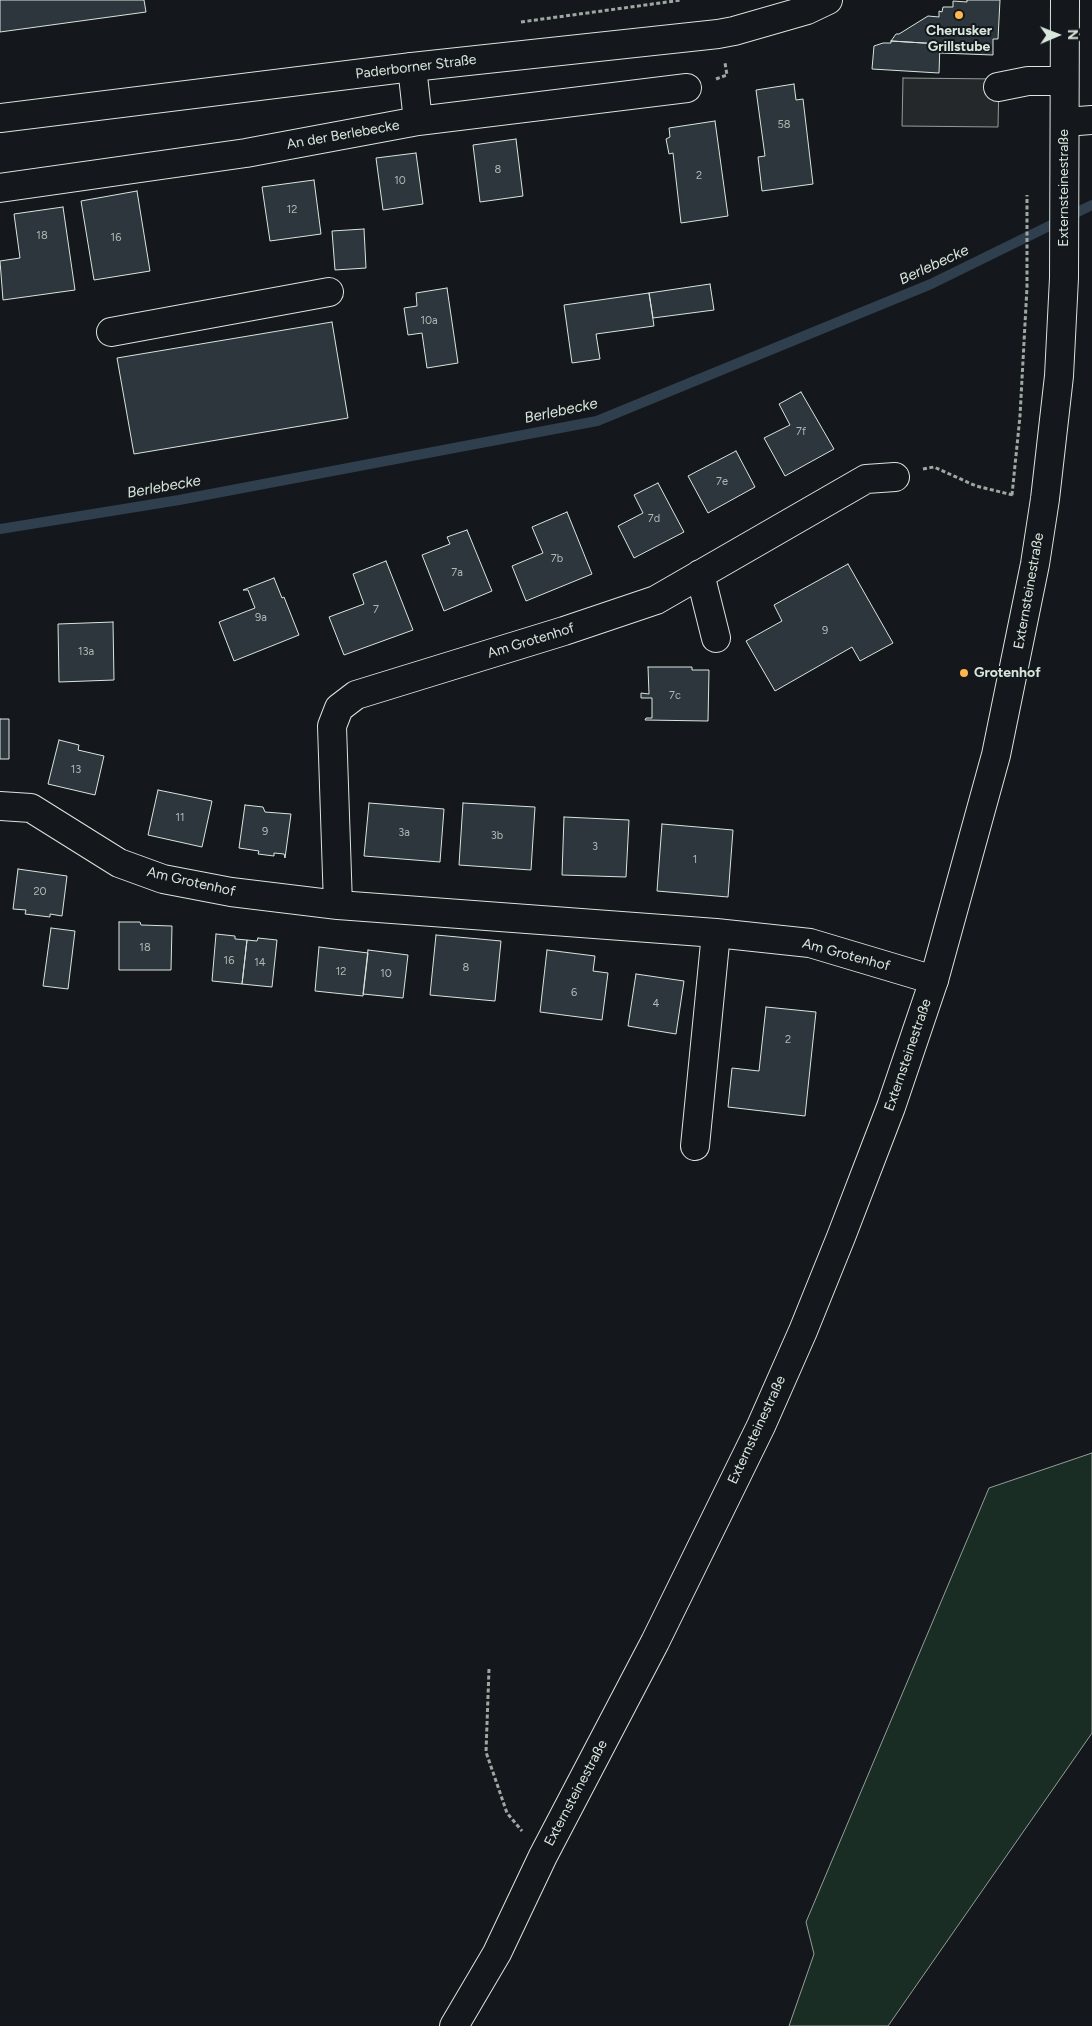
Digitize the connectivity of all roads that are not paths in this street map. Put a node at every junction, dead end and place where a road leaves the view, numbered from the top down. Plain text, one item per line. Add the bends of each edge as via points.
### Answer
1 (828, 0) edge
2 (1048, 0) edge
3 (1065, 0) edge
4 (1065, 34) junction
5 (412, 67) junction
6 (1064, 81) junction
7 (998, 87) dead end
8 (686, 88) road end
9 (0, 118) edge
10 (1092, 120) edge
11 (418, 121) junction
12 (1064, 122) junction
13 (0, 188) edge
14 (329, 292) dead end
15 (111, 332) dead end
16 (896, 477) road end
17 (700, 574) junction
18 (716, 638) dead end
19 (0, 806) edge
20 (338, 905) junction
21 (716, 933) junction
22 (934, 980) junction
23 (695, 1146) dead end
24 (454, 2026) edge

1 - 5 main road, Paderborner Straße via 807,10 718,34
2 - 4 main road
3 - 4 main road, Externsteinestraße
4 - 6 main road, Externsteinestraße
5 - 9 main road, Paderborner Straße
5 - 11 main road
6 - 7 main road via 1028,81
6 - 12 main road, Externsteinestraße
8 - 11 main road, An der Berlebecke
10 - 12 main road
11 - 13 main road, An der Berlebecke via 246,153
12 - 22 main road, Externsteinestraße via 1064,278 1059,376 1045,499 996,755
14 - 15 main road
16 - 17 main road, Am Grotenhof via 866,480
17 - 18 main road
17 - 20 main road, Am Grotenhof via 656,600 356,695 339,708 332,726
19 - 20 main road, Am Grotenhof via 31,808 119,863 164,879 231,892
20 - 21 main road, Am Grotenhof
21 - 22 main road, Am Grotenhof via 810,943
21 - 23 main road
22 - 24 main road, Externsteinestraße via 891,1107 803,1331 768,1408 655,1642 543,1856 497,1952

